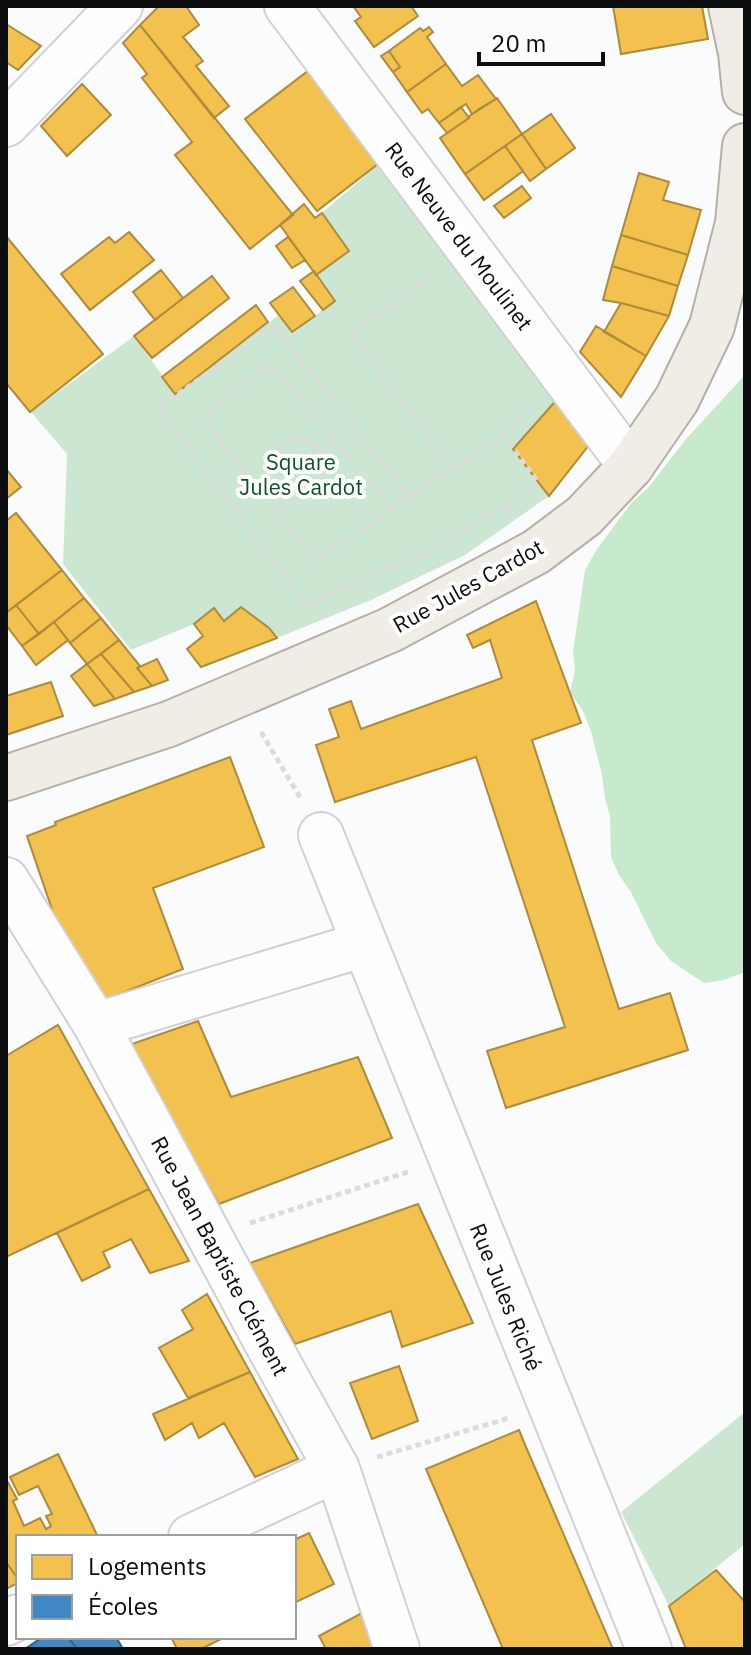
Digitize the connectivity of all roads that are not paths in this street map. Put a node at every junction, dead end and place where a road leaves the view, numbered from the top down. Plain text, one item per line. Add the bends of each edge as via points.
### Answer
1 (120, 6) edge
2 (287, 6) edge
3 (731, 6) edge
4 (743, 72) edge
5 (6, 124) edge
6 (745, 146) edge
7 (631, 466) junction
8 (6, 778) edge
9 (321, 835) road end
10 (6, 880) edge
11 (365, 944) junction
12 (96, 1025) junction
13 (337, 1469) junction
14 (195, 1535) edge
15 (397, 1649) edge
16 (649, 1649) edge

1 - 5 street
2 - 7 street, Rue Neuve du Moulinet
3 - 4 main road
6 - 7 main road, Rue Jules Cardot via 738,223 712,326 677,399
7 - 8 main road, Rue Jules Cardot via 584,516 536,552 390,630 169,724
9 - 11 street, Rue Jules Riché
10 - 12 street, Rue Jean Baptiste Clément
11 - 12 street
11 - 16 street, Rue Jules Riché
12 - 13 street, Rue Jean Baptiste Clément
13 - 14 street
13 - 15 street, Rue Jean Baptiste Clément

